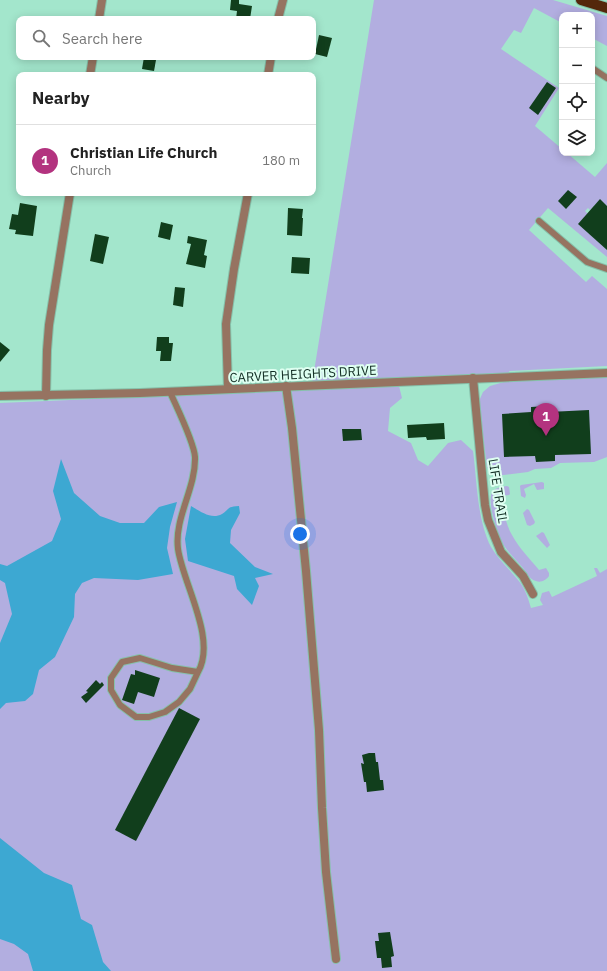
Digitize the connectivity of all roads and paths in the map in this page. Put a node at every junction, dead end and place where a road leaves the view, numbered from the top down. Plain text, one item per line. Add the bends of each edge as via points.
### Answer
1 (102, 0) edge
2 (283, 0) edge
3 (581, 0) edge
4 (607, 8) edge
5 (99, 16) edge
6 (279, 16) edge
7 (92, 60) edge
8 (270, 60) edge
9 (595, 70) edge
10 (90, 72) edge
11 (268, 72) edge
12 (607, 78) edge
13 (70, 196) edge
14 (247, 196) edge
15 (539, 221) dead end
16 (607, 269) edge
17 (607, 373) edge
18 (473, 378) junction
19 (286, 386) junction
20 (228, 389) junction
21 (170, 392) junction
22 (0, 396) edge
23 (46, 396) junction
24 (533, 594) dead end
25 (198, 672) junction
26 (336, 959) dead end

1 - 5 street
2 - 6 street
3 - 4 main road
7 - 10 street
8 - 11 street
9 - 12 lane
13 - 23 street via 49,325
14 - 20 street via 226,324
15 - 16 lane via 587,262
17 - 18 street, CARVER HEIGHTS DRIVE
18 - 19 street, CARVER HEIGHTS DRIVE
18 - 24 street, LIFE TRAIL via 488,520 501,552 523,576
19 - 20 street, CARVER HEIGHTS DRIVE
19 - 26 street via 306,571 319,730 326,872
20 - 21 street, CARVER HEIGHTS DRIVE
21 - 23 street, CARVER HEIGHTS DRIVE
21 - 25 lane via 195,456 180,524 178,548 204,642 204,656
22 - 23 street, CARVER HEIGHTS DRIVE
25 - 25 lane via 172,668 140,658 122,662 111,678 111,690 120,705 136,717 149,717 165,712 179,702 190,689

